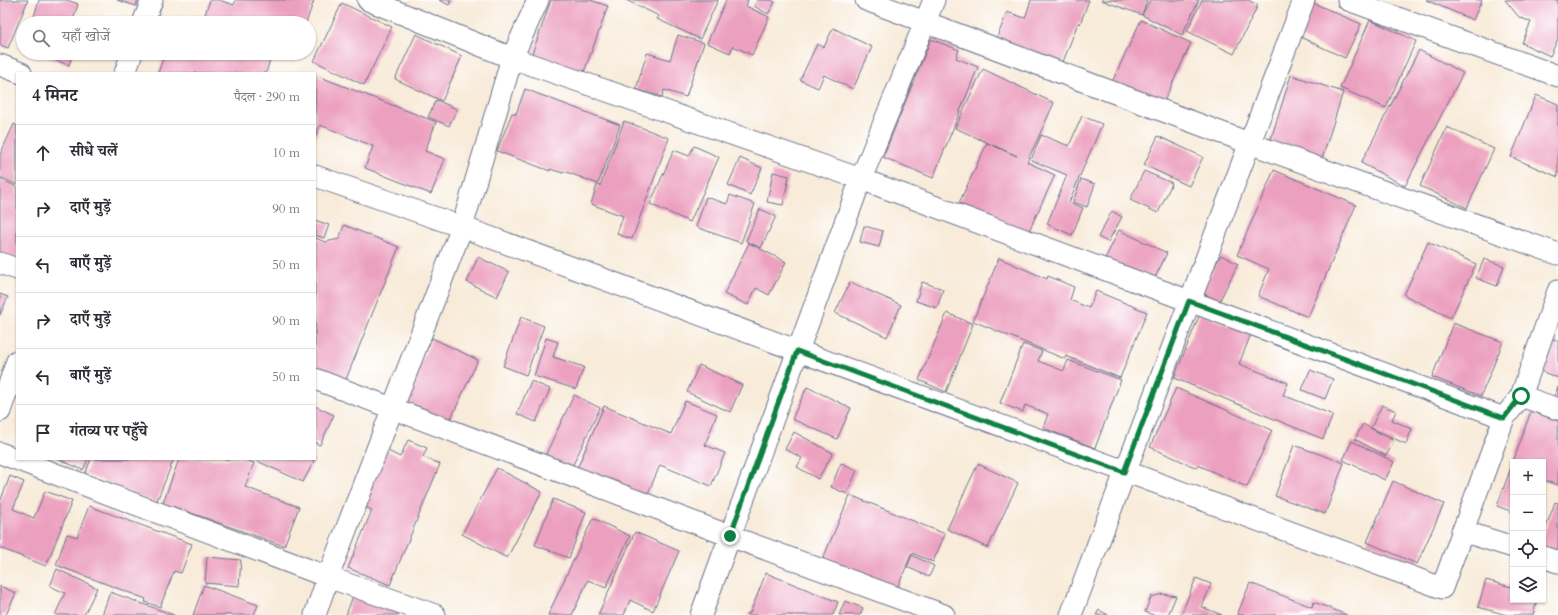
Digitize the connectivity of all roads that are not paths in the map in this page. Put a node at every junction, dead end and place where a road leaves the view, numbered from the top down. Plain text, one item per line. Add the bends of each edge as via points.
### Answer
1 (152, 0) edge
2 (368, 0) edge
3 (538, 0) edge
4 (866, 0) edge
5 (934, 0) edge
6 (1304, 0) edge
7 (1348, 0) edge
8 (146, 16) edge
9 (925, 22) junction
10 (512, 58) junction
11 (130, 60) edge
12 (0, 65) edge
13 (18, 72) edge
14 (125, 72) edge
15 (1558, 76) edge
16 (1249, 143) junction
17 (316, 176) edge
18 (861, 179) junction
19 (462, 227) junction
20 (1558, 254) edge
21 (0, 263) edge
22 (16, 269) edge
23 (1558, 291) edge
24 (1189, 301) junction
25 (797, 351) junction
26 (16, 364) edge
27 (316, 378) edge
28 (1521, 396) junction
29 (394, 408) junction
30 (1558, 409) edge
31 (0, 411) edge
32 (1504, 418) junction
33 (0, 453) edge
34 (16, 459) edge
35 (19, 460) edge
36 (1124, 472) junction
37 (1462, 531) junction
38 (730, 536) junction
39 (1510, 546) edge
40 (1546, 558) edge
41 (1558, 562) edge
42 (328, 577) junction
43 (315, 615) edge
44 (435, 615) edge
45 (701, 615) edge
46 (944, 615) edge
47 (1071, 615) edge

1 - 8 street
2 - 10 street
3 - 10 street
4 - 9 street
5 - 9 street
6 - 16 street
7 - 15 street
9 - 16 street
9 - 18 street
10 - 18 street
10 - 19 street
11 - 14 street
12 - 13 street
16 - 20 street
16 - 24 street
17 - 19 street
18 - 24 street
18 - 25 street
19 - 25 street
19 - 29 street
21 - 22 street
23 - 28 street
24 - 32 street
24 - 36 street
25 - 36 street
25 - 38 street
26 - 31 street
27 - 29 street
28 - 30 street
28 - 32 street
29 - 38 street
29 - 42 street
32 - 37 street
33 - 34 street
35 - 42 street
36 - 37 street via 1442,588
36 - 47 street
37 - 39 street
38 - 45 street
38 - 46 street
40 - 41 street
42 - 43 street
42 - 44 street

